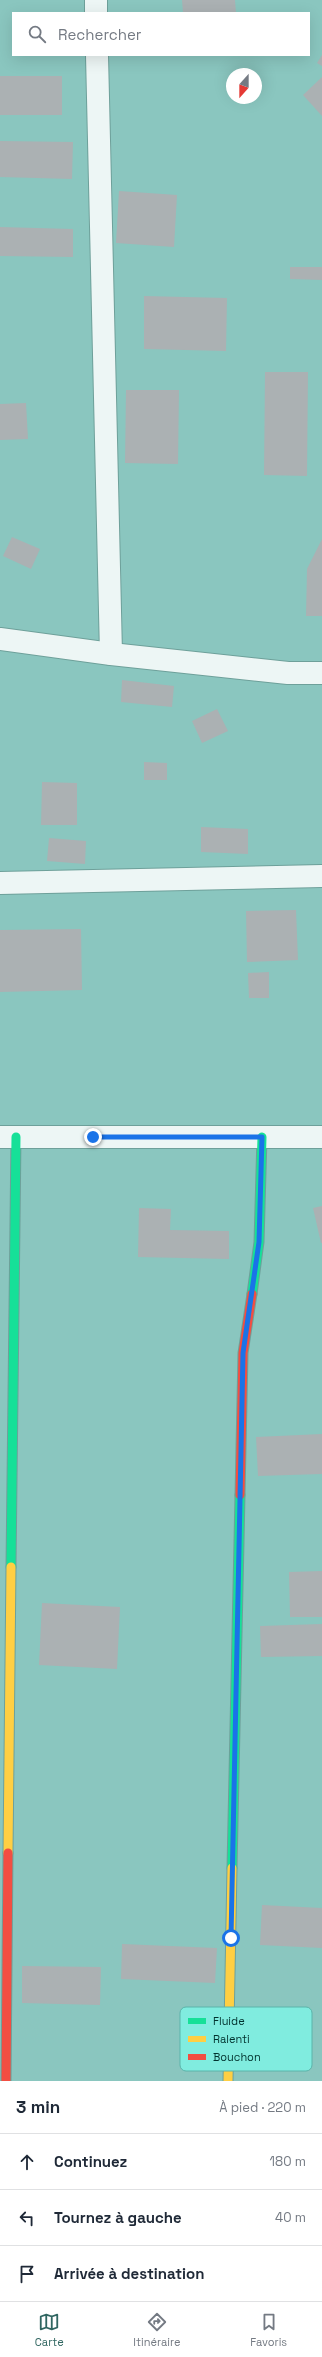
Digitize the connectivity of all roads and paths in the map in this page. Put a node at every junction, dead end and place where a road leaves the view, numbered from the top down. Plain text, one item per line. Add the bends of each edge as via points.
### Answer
1 (96, 0) edge
2 (96, 12) edge
3 (97, 56) edge
4 (0, 639) edge
5 (111, 654) junction
6 (322, 673) edge
7 (322, 876) edge
8 (0, 883) edge
9 (8, 1137) edge
10 (262, 1137) junction
11 (322, 1137) edge
12 (5, 1777) edge
13 (230, 2007) edge
14 (228, 2071) edge
15 (6, 2081) edge
16 (228, 2081) edge

1 - 2 street
3 - 5 street
4 - 5 street
5 - 6 street via 288,673
7 - 8 street
9 - 10 street
9 - 12 street
10 - 11 street
10 - 13 street via 259,1242 243,1353
12 - 15 street
14 - 16 street

